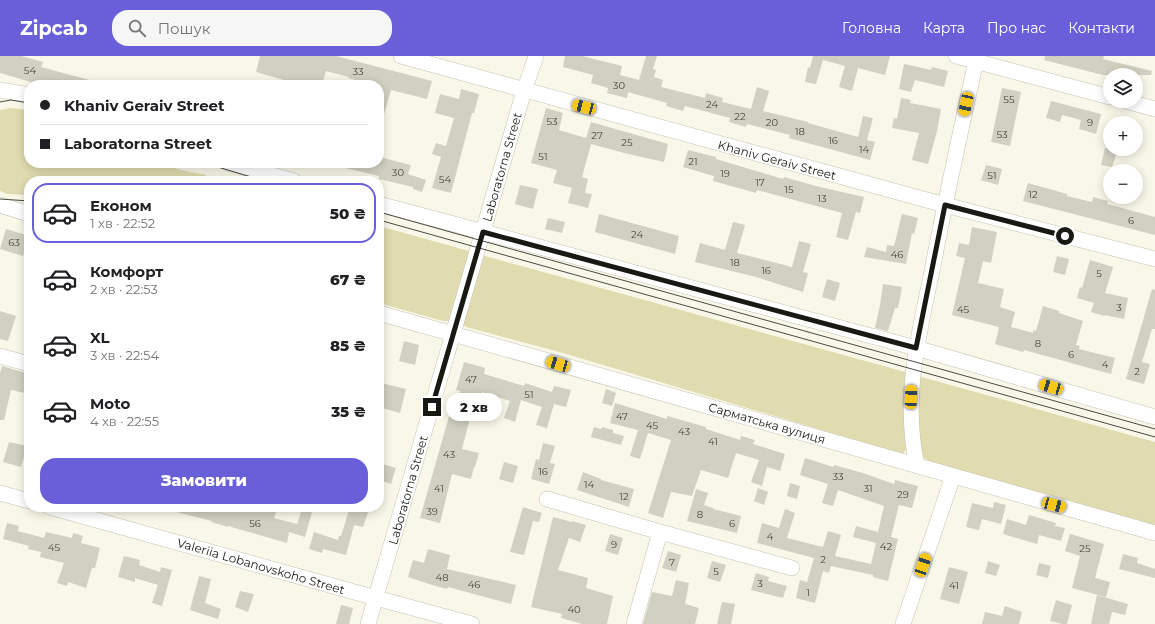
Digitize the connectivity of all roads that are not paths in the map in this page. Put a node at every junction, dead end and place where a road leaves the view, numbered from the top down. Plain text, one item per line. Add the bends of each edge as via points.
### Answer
1 (401, 56) edge
2 (536, 56) edge
3 (956, 56) edge
4 (976, 59) edge
5 (0, 90) edge
6 (524, 91) junction
7 (24, 94) edge
8 (1103, 95) edge
9 (1143, 106) edge
10 (1155, 109) edge
11 (246, 168) edge
12 (276, 176) edge
13 (0, 205) edge
14 (384, 205) edge
15 (945, 205) junction
16 (24, 212) edge
17 (483, 232) junction
18 (1155, 259) edge
19 (384, 314) edge
20 (454, 334) junction
21 (916, 348) junction
22 (0, 356) edge
23 (24, 363) edge
24 (1155, 417) edge
25 (917, 466) junction
26 (953, 476) junction
27 (0, 493) edge
28 (547, 499) dead end
29 (24, 500) edge
30 (85, 512) edge
31 (99, 514) edge
32 (660, 532) junction
33 (1155, 533) edge
34 (792, 568) dead end
35 (376, 598) junction
36 (368, 624) edge
37 (472, 624) edge
38 (634, 624) edge
39 (903, 624) edge

1 - 6 street, Khaniv Geraiv Street
2 - 6 street, Laboratorna Street
3 - 4 street
4 - 8 street
4 - 15 street
5 - 7 street
6 - 15 street, Khaniv Geraiv Street
6 - 17 street, Laboratorna Street
9 - 10 street
11 - 12 street
13 - 16 street
14 - 17 street
15 - 18 street, Khaniv Geraiv Street
15 - 21 street
17 - 20 street, Laboratorna Street
17 - 21 street
19 - 20 street, Сарматська вулиця
20 - 25 street, Сарматська вулиця
20 - 35 street, Laboratorna Street
21 - 24 street
21 - 25 street via 910,410
22 - 23 street
25 - 26 street, Сарматська вулиця
26 - 33 street, Сарматська вулиця
26 - 39 street
27 - 29 street
28 - 32 street
30 - 31 street, Valeriia Lobanovskoho Street
31 - 35 street, Valeriia Lobanovskoho Street
32 - 34 street
32 - 38 street
35 - 36 street, Laboratorna Street
35 - 37 street, Valeriia Lobanovskoho Street

